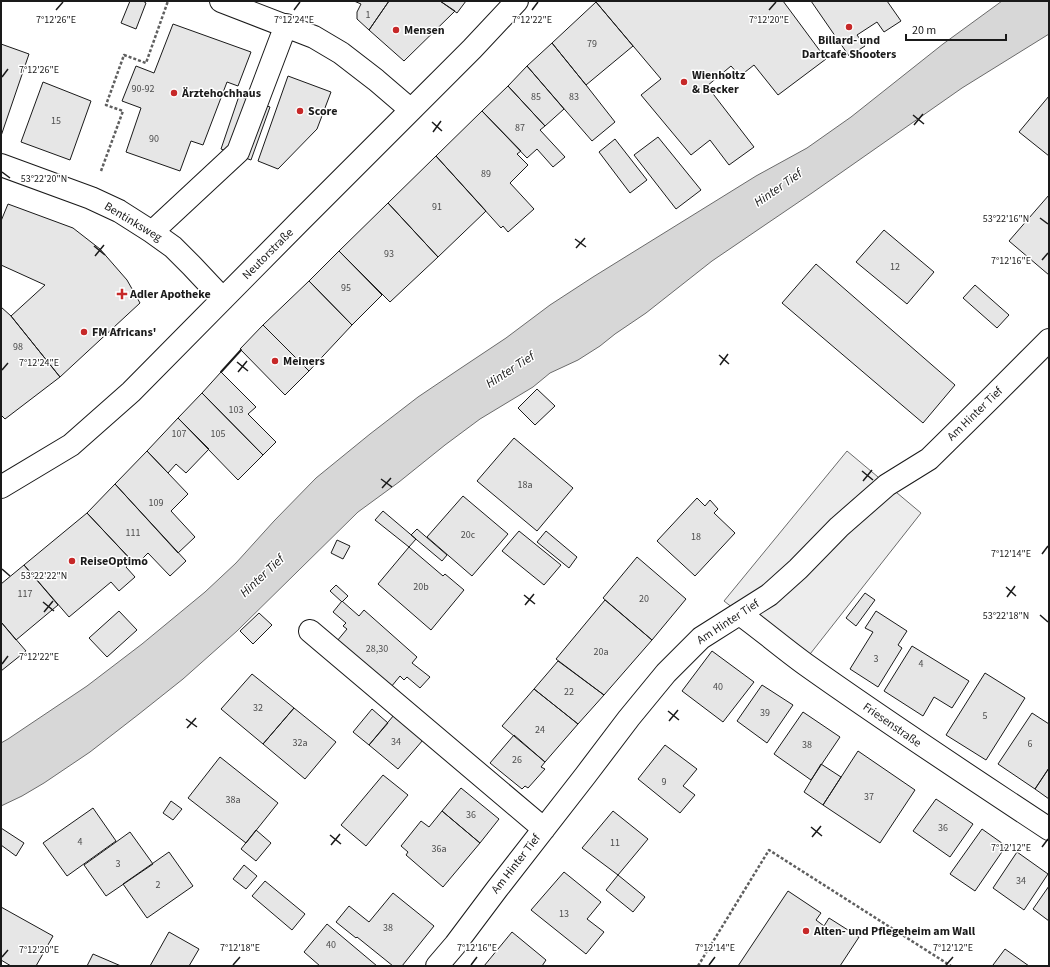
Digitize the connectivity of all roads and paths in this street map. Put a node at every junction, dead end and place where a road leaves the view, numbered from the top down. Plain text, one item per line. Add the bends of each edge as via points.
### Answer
1 (168, 1) edge
2 (221, 1) edge
3 (517, 1) edge
4 (286, 25) junction
5 (411, 110) junction
6 (2, 168) edge
7 (91, 198) junction
8 (152, 232) junction
9 (223, 299) junction
10 (1047, 345) edge
11 (1, 487) edge
12 (740, 614) junction
13 (310, 631) dead end
14 (544, 829) junction
15 (1049, 829) edge
16 (437, 966) edge
17 (698, 966) edge
18 (951, 966) edge

1 - 7 path via 146,63 124,55 106,105 122,111
2 - 4 street
3 - 5 street, Neutorstraße
4 - 5 street via 314,37 341,53
4 - 8 street via 238,152
5 - 9 street, Neutorstraße
6 - 7 street, Bentinksweg
7 - 8 street, Bentinksweg via 119,211
8 - 9 street, Bentinksweg via 173,247
9 - 11 street, Neutorstraße via 131,392 71,445
10 - 12 street, Am Hinter Tief via 929,459 887,485 839,527 769,595
12 - 14 street, Am Hinter Tief via 701,638 666,673 628,718
12 - 15 street, Friesenstraße via 803,663
13 - 14 street
14 - 16 street, Am Hinter Tief
17 - 18 path via 769,850

